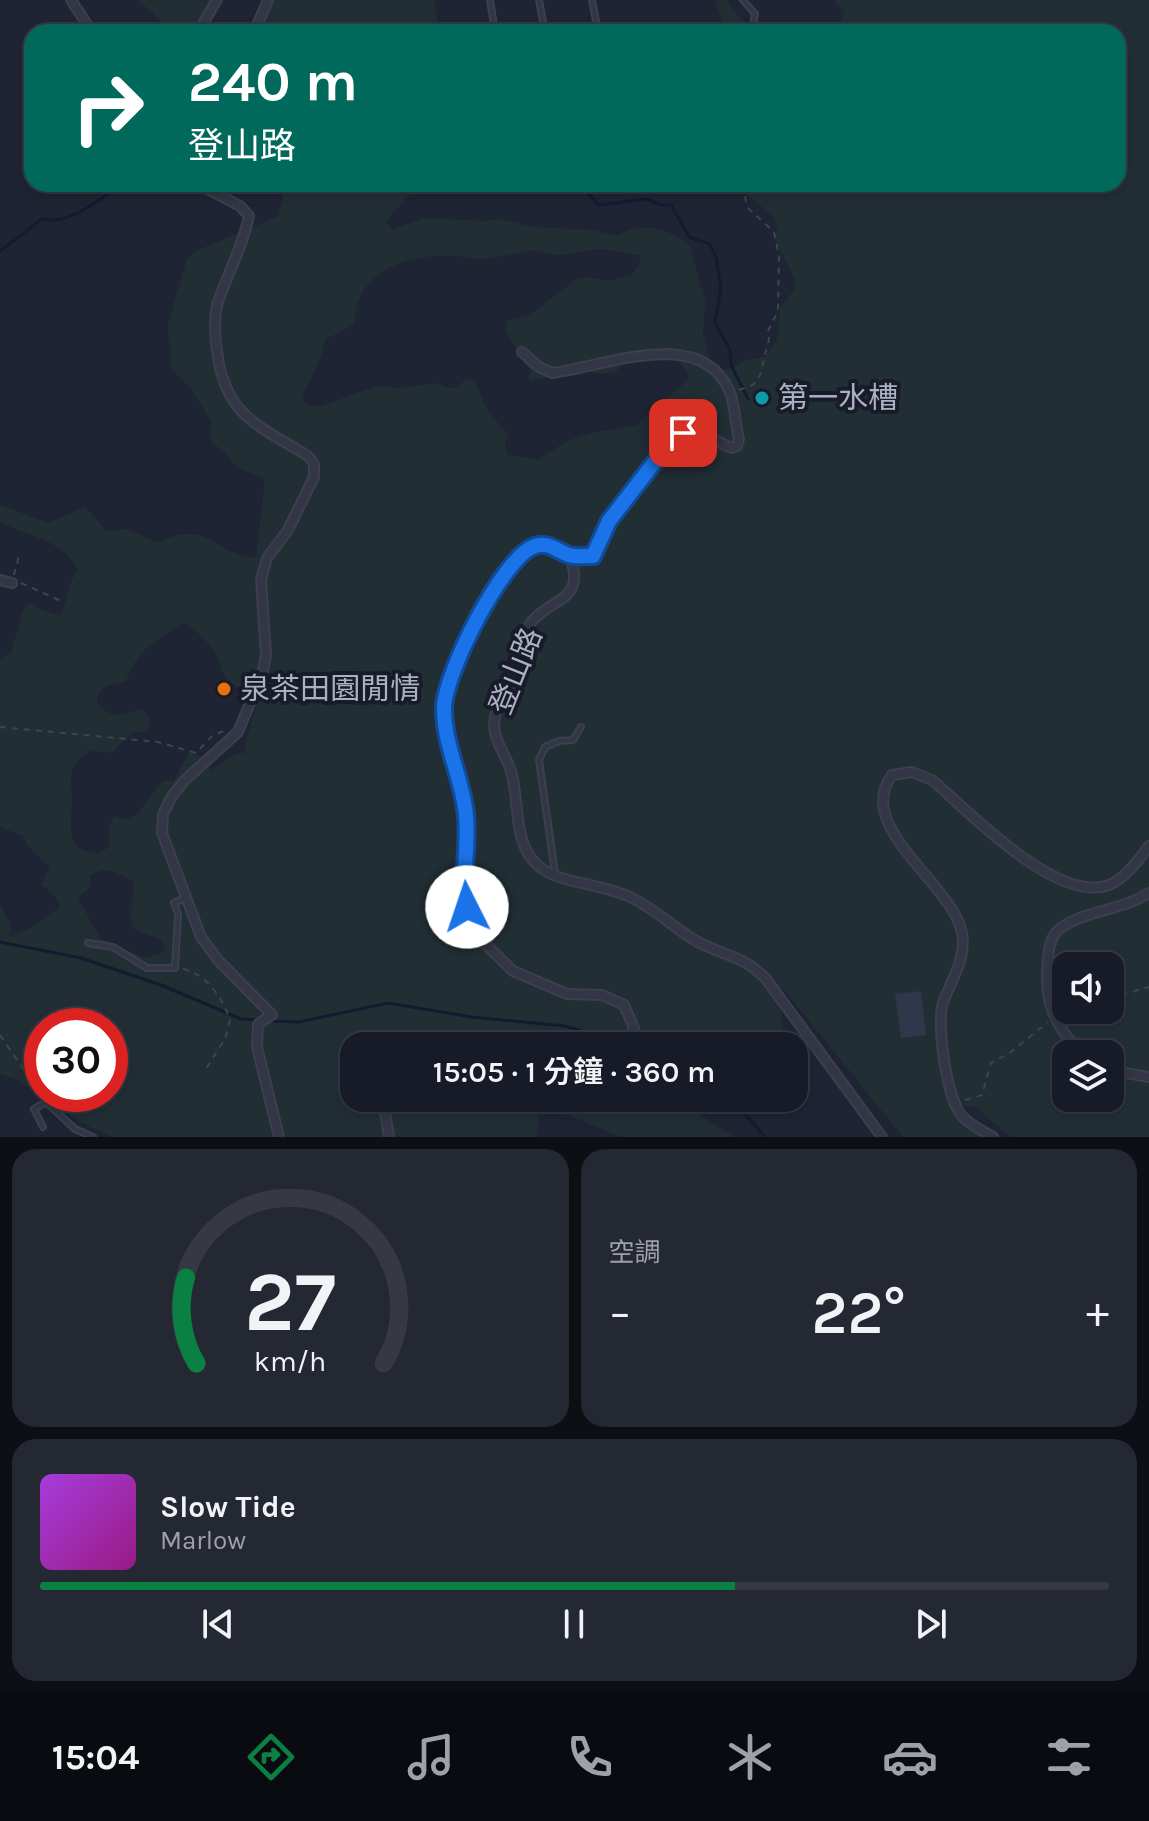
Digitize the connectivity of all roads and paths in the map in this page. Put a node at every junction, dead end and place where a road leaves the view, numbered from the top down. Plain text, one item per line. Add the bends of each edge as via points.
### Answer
1 (71, 0) edge
2 (217, 0) edge
3 (268, 0) edge
4 (490, 0) edge
5 (539, 0) edge
6 (592, 0) edge
7 (743, 0) edge
8 (87, 24) edge
9 (203, 24) edge
10 (258, 24) edge
11 (494, 24) edge
12 (544, 24) edge
13 (596, 24) edge
14 (753, 24) edge
15 (213, 192) edge
16 (744, 192) edge
17 (522, 352) dead end
18 (731, 396) junction
19 (19, 556) dead end
20 (570, 556) junction
21 (0, 580) edge
22 (12, 583) junction
23 (61, 601) dead end
24 (0, 727) edge
25 (581, 727) dead end
26 (226, 730) dead end
27 (1149, 846) edge
28 (555, 876) junction
29 (1149, 893) edge
30 (185, 898) junction
31 (88, 943) dead end
32 (175, 968) junction
33 (1149, 987) edge
34 (1124, 994) edge
35 (1052, 1010) edge
36 (1052, 1014) edge
37 (632, 1032) edge
38 (0, 1035) edge
39 (24, 1070) edge
40 (204, 1072) dead end
41 (1124, 1073) edge
42 (1149, 1077) edge
43 (964, 1101) dead end
44 (36, 1112) edge
45 (57, 1112) edge
46 (385, 1112) edge
47 (43, 1127) dead end
48 (93, 1137) edge
49 (279, 1137) edge
50 (389, 1137) edge
51 (882, 1137) edge
52 (993, 1137) edge

1 - 8 street
2 - 9 street
3 - 10 street
4 - 11 lane
5 - 12 lane
6 - 13 lane
7 - 14 lane via 755,14
15 - 30 street via 249,216 217,308 220,377 231,402 248,419 308,456 314,477 288,530 267,558 261,580 266,655 243,721 238,732 185,780 163,814 162,833
16 - 18 path via 747,207 777,238 778,311 768,331 760,375
17 - 18 street via 552,373 664,352 690,356 718,377
18 - 20 street via 737,446 699,434 674,437 609,521 593,556
19 - 22 path
20 - 28 street, 登山路 via 575,570 572,591 532,621 524,640 523,667 494,713 495,733 516,792 523,848 537,867
20 - 37 street, 登山路 via 538,544 523,551 491,590 453,675 444,705 451,762 466,813 463,885 478,937 492,953 542,986 567,994 602,995 624,1005
21 - 22 street
22 - 23 path via 27,584
24 - 26 path via 158,742 196,753
25 - 28 lane via 573,740 545,747 539,760
27 - 52 street via 1121,878 1091,888 1053,878 1031,865 932,780 912,772 892,775 883,787 891,829 962,931 959,965 939,1023 955,1103 962,1116
28 - 51 street, 登山路 via 631,898 699,942 751,964
29 - 35 street via 1059,928 1050,942 1045,984
30 - 32 lane via 174,903
30 - 49 street via 201,937 272,1015 258,1024 257,1047
31 - 32 lane via 113,947 147,968
32 - 40 path via 201,976 230,1020 225,1039
33 - 34 path
36 - 43 path via 1042,1029 991,1063 982,1095
38 - 39 path
41 - 42 street
44 - 47 lane
45 - 48 lane
46 - 50 street

